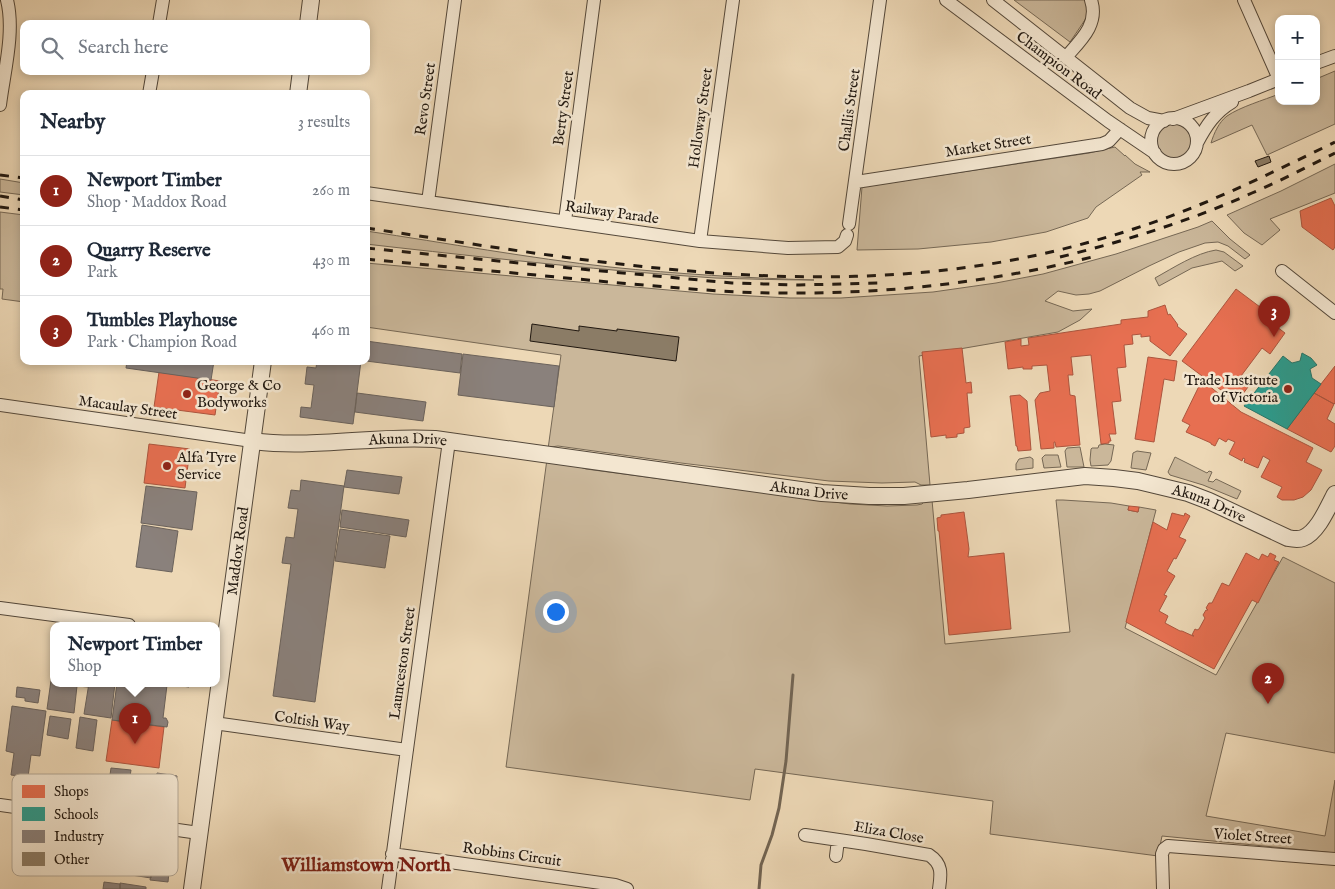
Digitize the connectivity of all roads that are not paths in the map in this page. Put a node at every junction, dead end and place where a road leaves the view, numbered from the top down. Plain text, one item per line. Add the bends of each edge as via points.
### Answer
1 (7, 0) edge
2 (163, 0) edge
3 (311, 0) edge
4 (455, 0) edge
5 (594, 0) edge
6 (733, 0) edge
7 (880, 0) edge
8 (946, 0) edge
9 (993, 0) edge
10 (1091, 0) edge
11 (1244, 0) edge
12 (160, 20) edge
13 (308, 20) edge
14 (1335, 56) edge
15 (1066, 57) junction
16 (1320, 62) edge
17 (1275, 70) edge
18 (152, 75) edge
19 (301, 75) edge
20 (1275, 81) edge
21 (151, 90) edge
22 (299, 90) edge
23 (1249, 91) junction
24 (0, 105) edge
25 (1168, 120) junction
26 (1120, 129) junction
27 (1197, 143) junction
28 (1154, 153) junction
29 (856, 182) junction
30 (370, 194) edge
31 (428, 202) junction
32 (565, 221) junction
33 (848, 230) joint
34 (700, 241) junction
35 (1282, 271) dead end
36 (1335, 313) edge
37 (262, 365) edge
38 (0, 405) edge
39 (252, 440) junction
40 (448, 440) junction
41 (1335, 494) edge
42 (0, 608) edge
43 (106, 622) edge
44 (221, 638) edge
45 (217, 687) edge
46 (214, 723) junction
47 (407, 750) junction
48 (178, 830) edge
49 (199, 833) junction
50 (805, 835) dead end
51 (838, 840) junction
52 (392, 854) junction
53 (836, 856) dead end
54 (1335, 859) edge
55 (192, 889) edge
56 (388, 889) edge
57 (627, 889) edge
58 (939, 889) edge
59 (1163, 889) edge

1 - 24 street via 10,34
2 - 12 street
3 - 13 street
4 - 31 street, Revo Street
5 - 32 street, Berty Street
6 - 34 street, Holloway Street
7 - 29 street, Challis Street
8 - 26 street, Champion Road
9 - 15 street, Champion Road
10 - 15 street via 1092,22
11 - 17 street
14 - 16 street
15 - 25 street, Champion Road via 1133,110 1148,118
18 - 21 street
19 - 22 street
20 - 23 street
23 - 25 street
23 - 27 street via 1219,111
25 - 27 street via 1184,120 1196,133
25 - 28 street via 1157,126 1152,135
26 - 28 street, Champion Road
26 - 29 street, Market Street via 1102,144
27 - 28 street via 1191,157 1180,163 1167,163
29 - 33 street, Challis Street
30 - 31 street, Railway Parade
31 - 32 street, Railway Parade
32 - 34 street, Railway Parade
33 - 34 street, Railway Parade via 845,241 838,247 788,248
35 - 36 street
37 - 39 street, Maddox Road
38 - 39 street, Macaulay Street
39 - 40 street, Akuna Drive via 290,444 403,438
39 - 44 street, Maddox Road
40 - 41 street, Akuna Drive via 822,493 869,496 904,496 1086,476 1138,480 1188,492 1296,539 1305,537 1315,528
40 - 47 street, Launceston Street
42 - 43 street
45 - 46 street, Maddox Road
46 - 47 street, Coltish Way
46 - 49 street, Maddox Road
47 - 52 street, Launceston Street
48 - 49 street
49 - 55 street, Maddox Road
50 - 51 street, Eliza Close
51 - 53 street
51 - 58 street, Eliza Close via 929,855 941,870
52 - 56 street, Launceston Street
52 - 57 street, Robbins Circuit
54 - 59 street, Violet Street via 1168,847 1162,854

